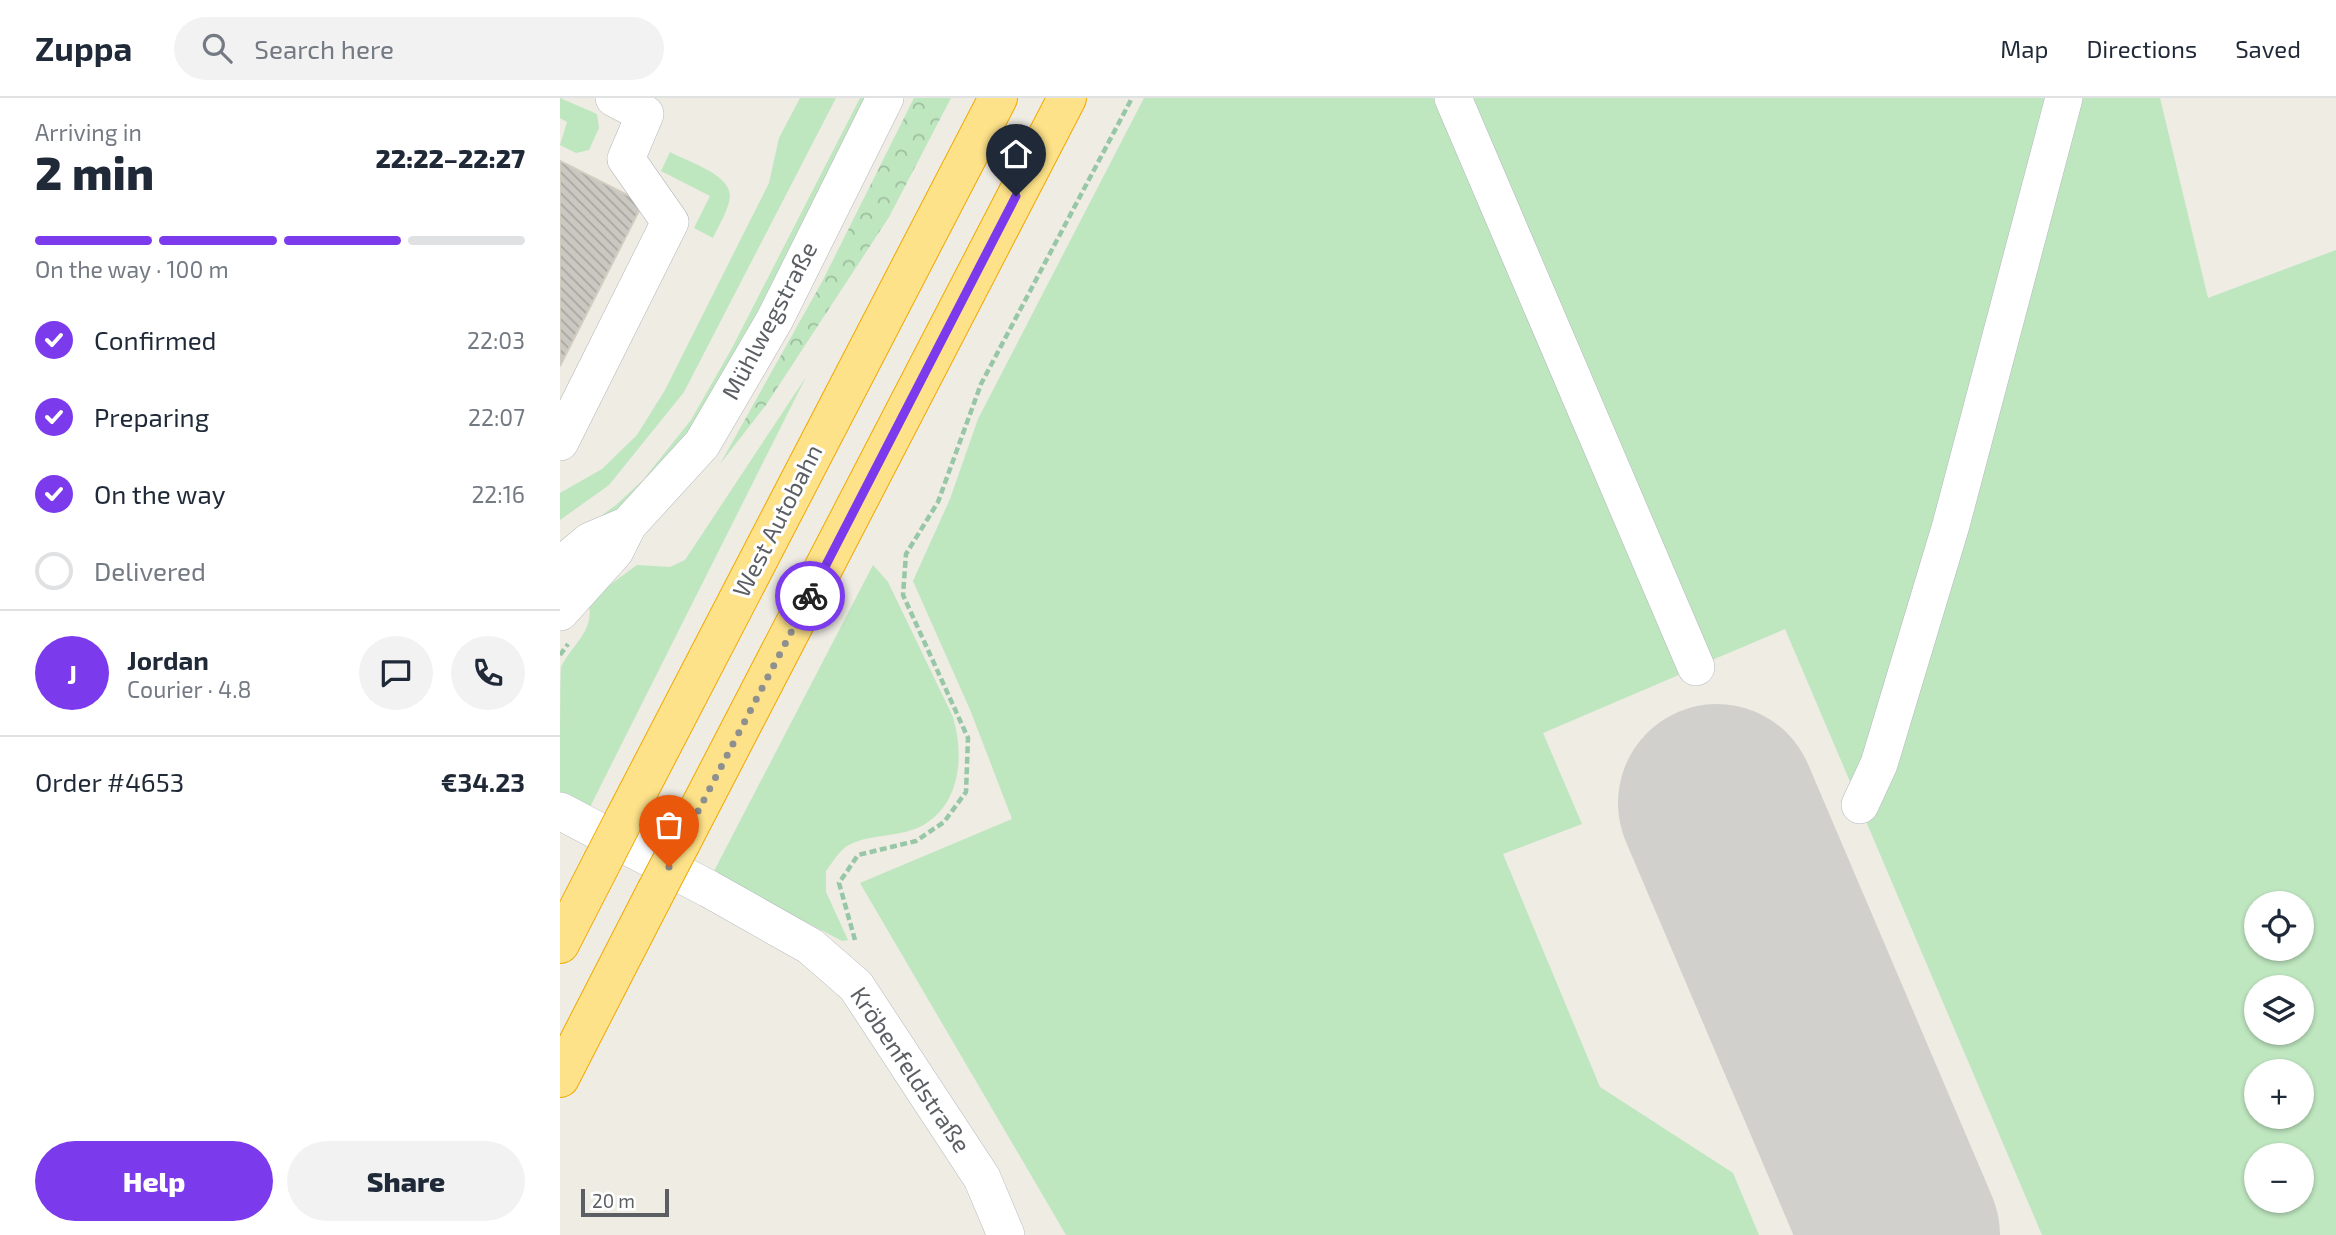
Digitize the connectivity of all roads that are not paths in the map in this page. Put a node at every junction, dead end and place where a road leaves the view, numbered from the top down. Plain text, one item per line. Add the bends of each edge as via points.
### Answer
1 (614, 98) edge
2 (885, 98) edge
3 (998, 98) edge
4 (1067, 98) edge
5 (1453, 98) edge
6 (2064, 98) edge
7 (560, 442) edge
8 (628, 525) junction
9 (560, 566) edge
10 (560, 612) edge
11 (1696, 667) dead end
12 (1860, 804) dead end
13 (560, 811) edge
14 (560, 944) edge
15 (560, 1079) edge
16 (1006, 1235) edge

1 - 7 street via 645,114 626,159 670,222
2 - 8 street, Mühlwegstraße via 775,319 702,444
3 - 14 highway, West Autobahn, bridge
4 - 15 highway, bridge
5 - 11 street
6 - 12 street via 1951,526 1879,764
8 - 9 street, Mühlwegstraße via 590,541
8 - 10 street, Mühlwegstraße via 615,551
13 - 16 street, Kröbenfeldstraße via 810,946 856,986 982,1178

